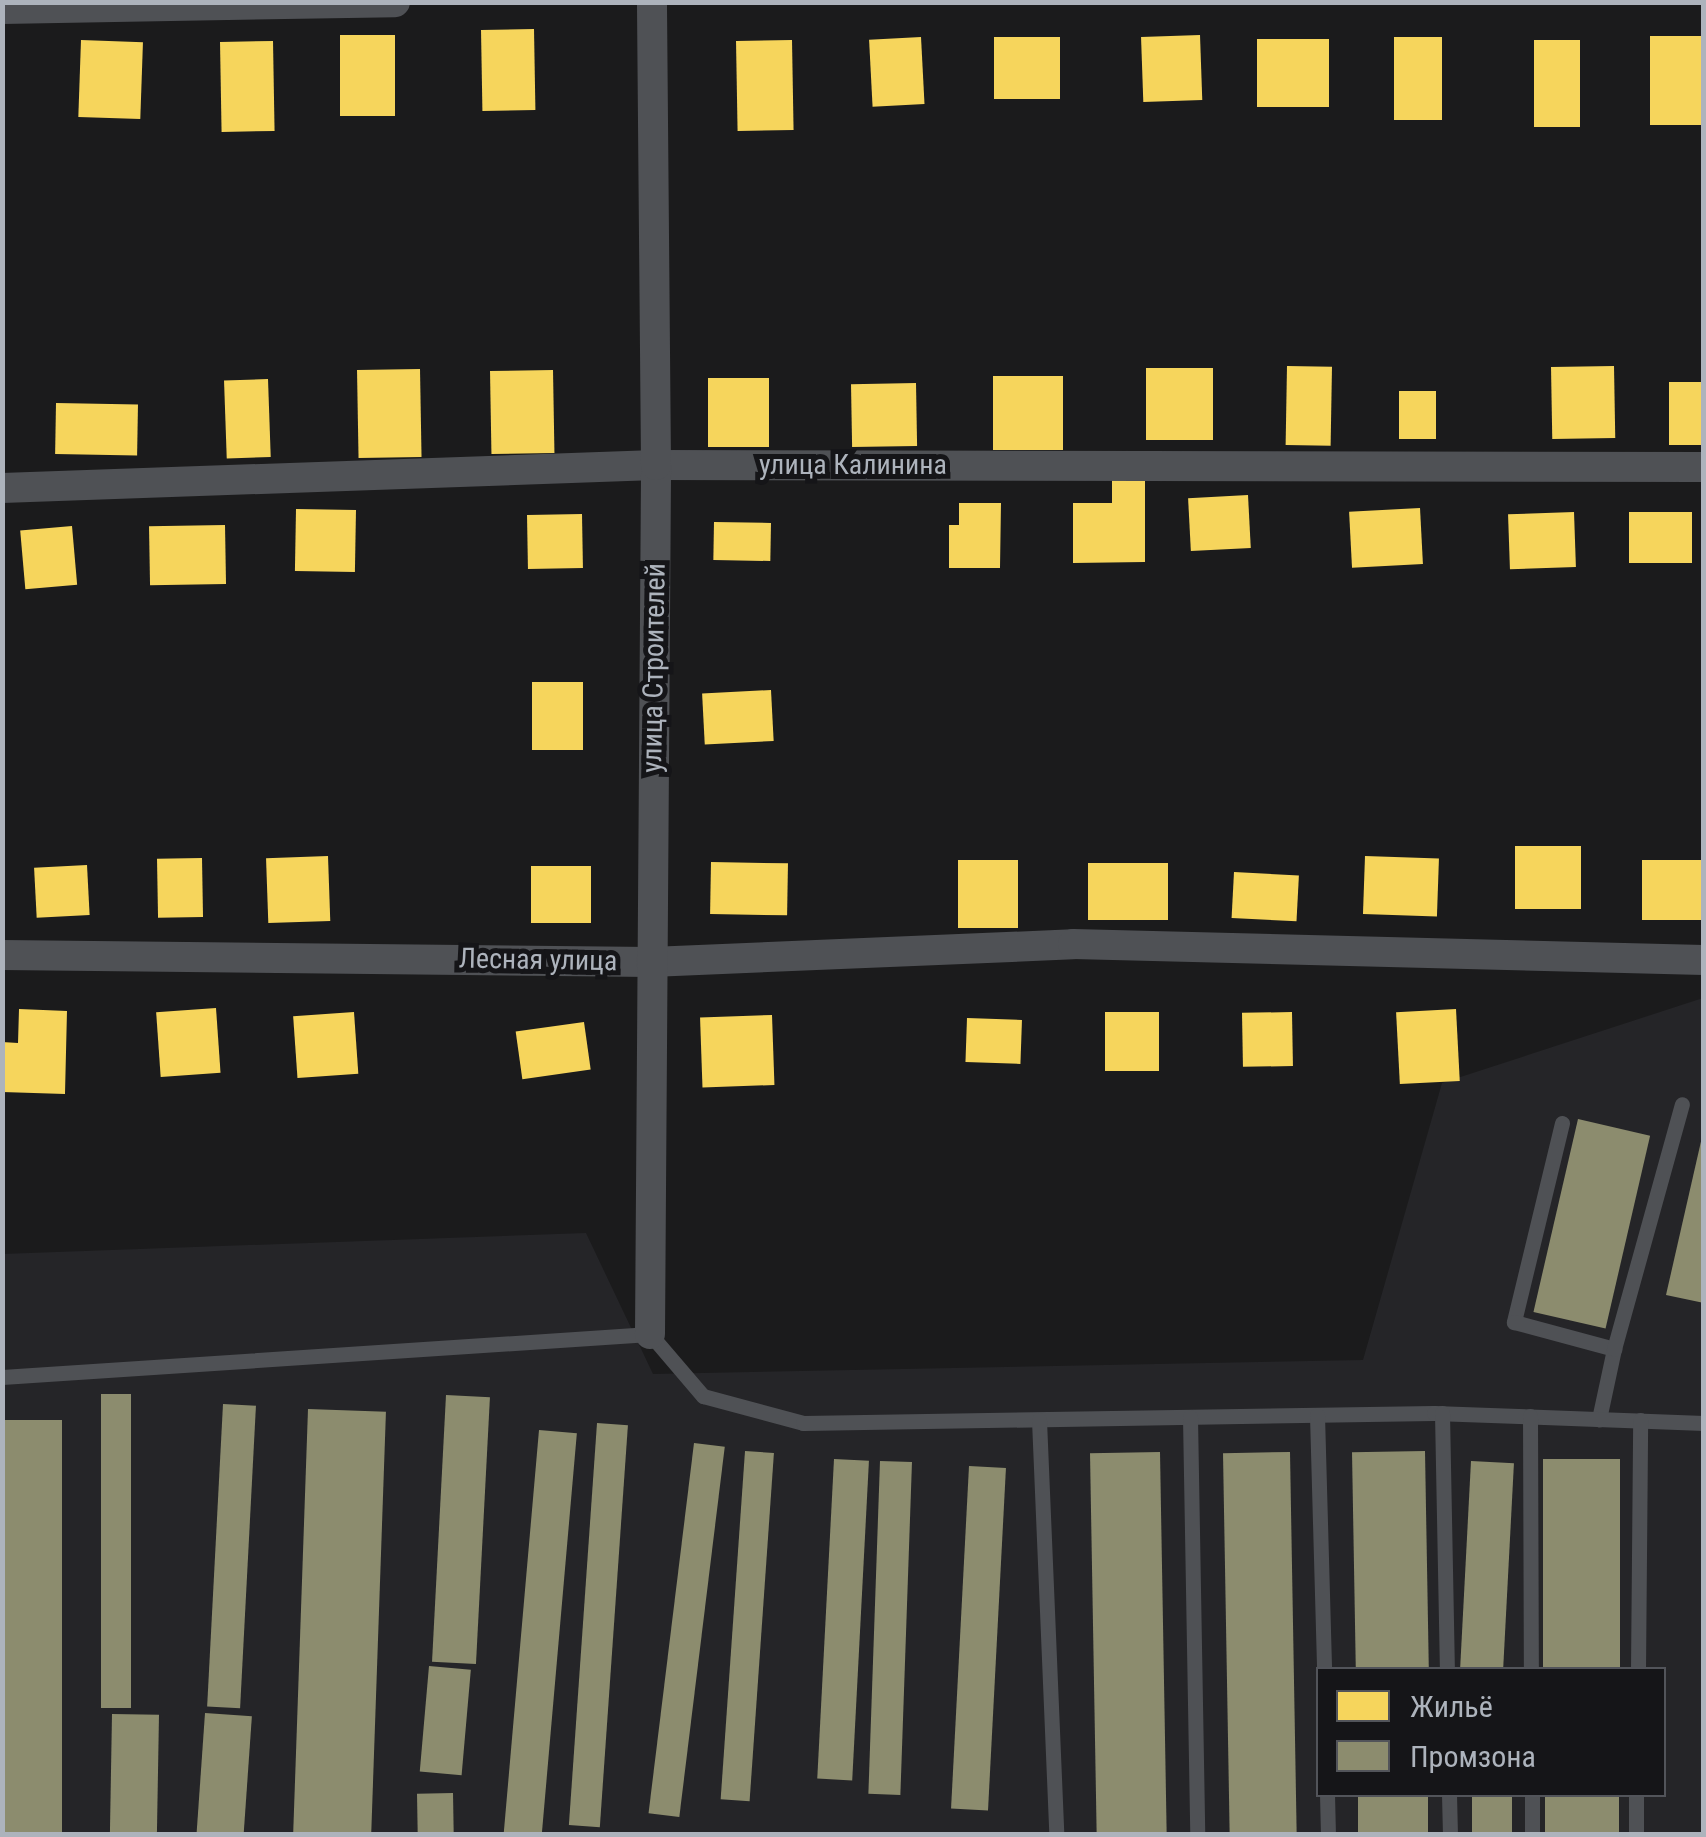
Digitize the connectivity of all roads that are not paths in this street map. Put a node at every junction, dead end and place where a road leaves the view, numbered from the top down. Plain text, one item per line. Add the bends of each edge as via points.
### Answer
1 (395, 2) edge
2 (652, 2) edge
3 (2, 9) edge
4 (656, 465) junction
5 (1704, 467) edge
6 (2, 488) edge
7 (2, 955) edge
8 (1704, 960) edge
9 (651, 962) junction
10 (1682, 1104) dead end
11 (1562, 1123) dead end
12 (650, 1334) junction
13 (1614, 1350) junction
14 (2, 1377) edge
15 (1442, 1413) junction
16 (1317, 1415) junction
17 (1530, 1416) junction
18 (1190, 1418) junction
19 (1599, 1418) junction
20 (1039, 1420) junction
21 (1640, 1420) junction
22 (1704, 1422) edge
23 (1324, 1667) edge
24 (1447, 1667) edge
25 (1531, 1667) edge
26 (1638, 1667) edge
27 (1327, 1797) edge
28 (1450, 1797) edge
29 (1532, 1797) edge
30 (1636, 1797) edge
31 (1056, 1834) edge
32 (1197, 1834) edge
33 (1328, 1834) edge
34 (1450, 1834) edge
35 (1532, 1834) edge
36 (1636, 1834) edge

1 - 3 street
2 - 4 street, улица Строителей
4 - 5 street, улица Калинина
4 - 6 street, улица Калинина
4 - 9 street, улица Строителей
7 - 9 street, Лесная улица
8 - 9 street, Лесная улица via 1073,944
9 - 12 street, улица Строителей
10 - 13 lane
11 - 13 lane via 1514,1322
12 - 14 lane
12 - 20 lane via 703,1396 802,1423
13 - 19 lane
15 - 16 lane
15 - 17 lane
15 - 24 lane
16 - 18 lane
16 - 23 lane
17 - 19 lane
17 - 25 lane
18 - 20 lane
18 - 32 lane
19 - 21 lane
20 - 31 lane
21 - 22 lane
21 - 26 lane
27 - 33 lane
28 - 34 lane
29 - 35 lane
30 - 36 lane

